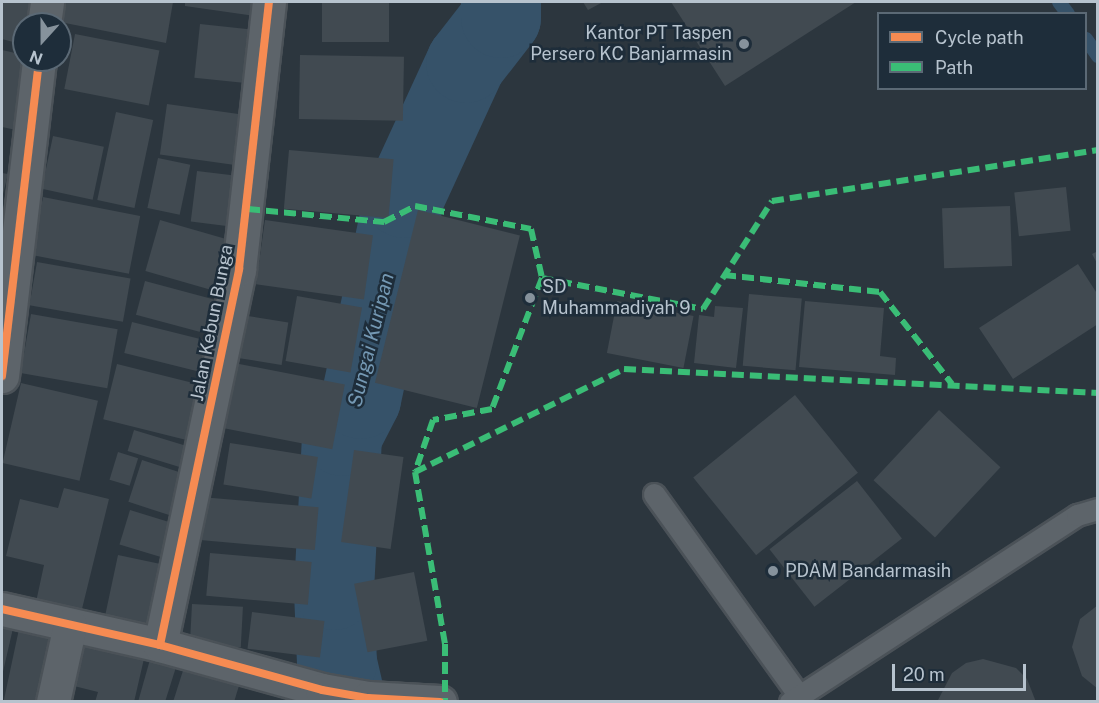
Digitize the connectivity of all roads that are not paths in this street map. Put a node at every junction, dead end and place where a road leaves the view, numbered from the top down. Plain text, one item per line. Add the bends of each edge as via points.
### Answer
1 (269, 2) edge
2 (38, 72) edge
3 (2, 376) edge
4 (654, 494) dead end
5 (1098, 509) edge
6 (2, 609) edge
7 (70, 625) junction
8 (160, 645) junction
9 (794, 699) edge
10 (53, 702) edge
11 (440, 702) edge

1 - 8 street, Jalan Kebun Bunga via 239,269
2 - 3 street
4 - 9 lane
5 - 9 lane via 1077,514
6 - 7 street
7 - 8 street
7 - 10 street
8 - 11 street via 322,690 368,698

